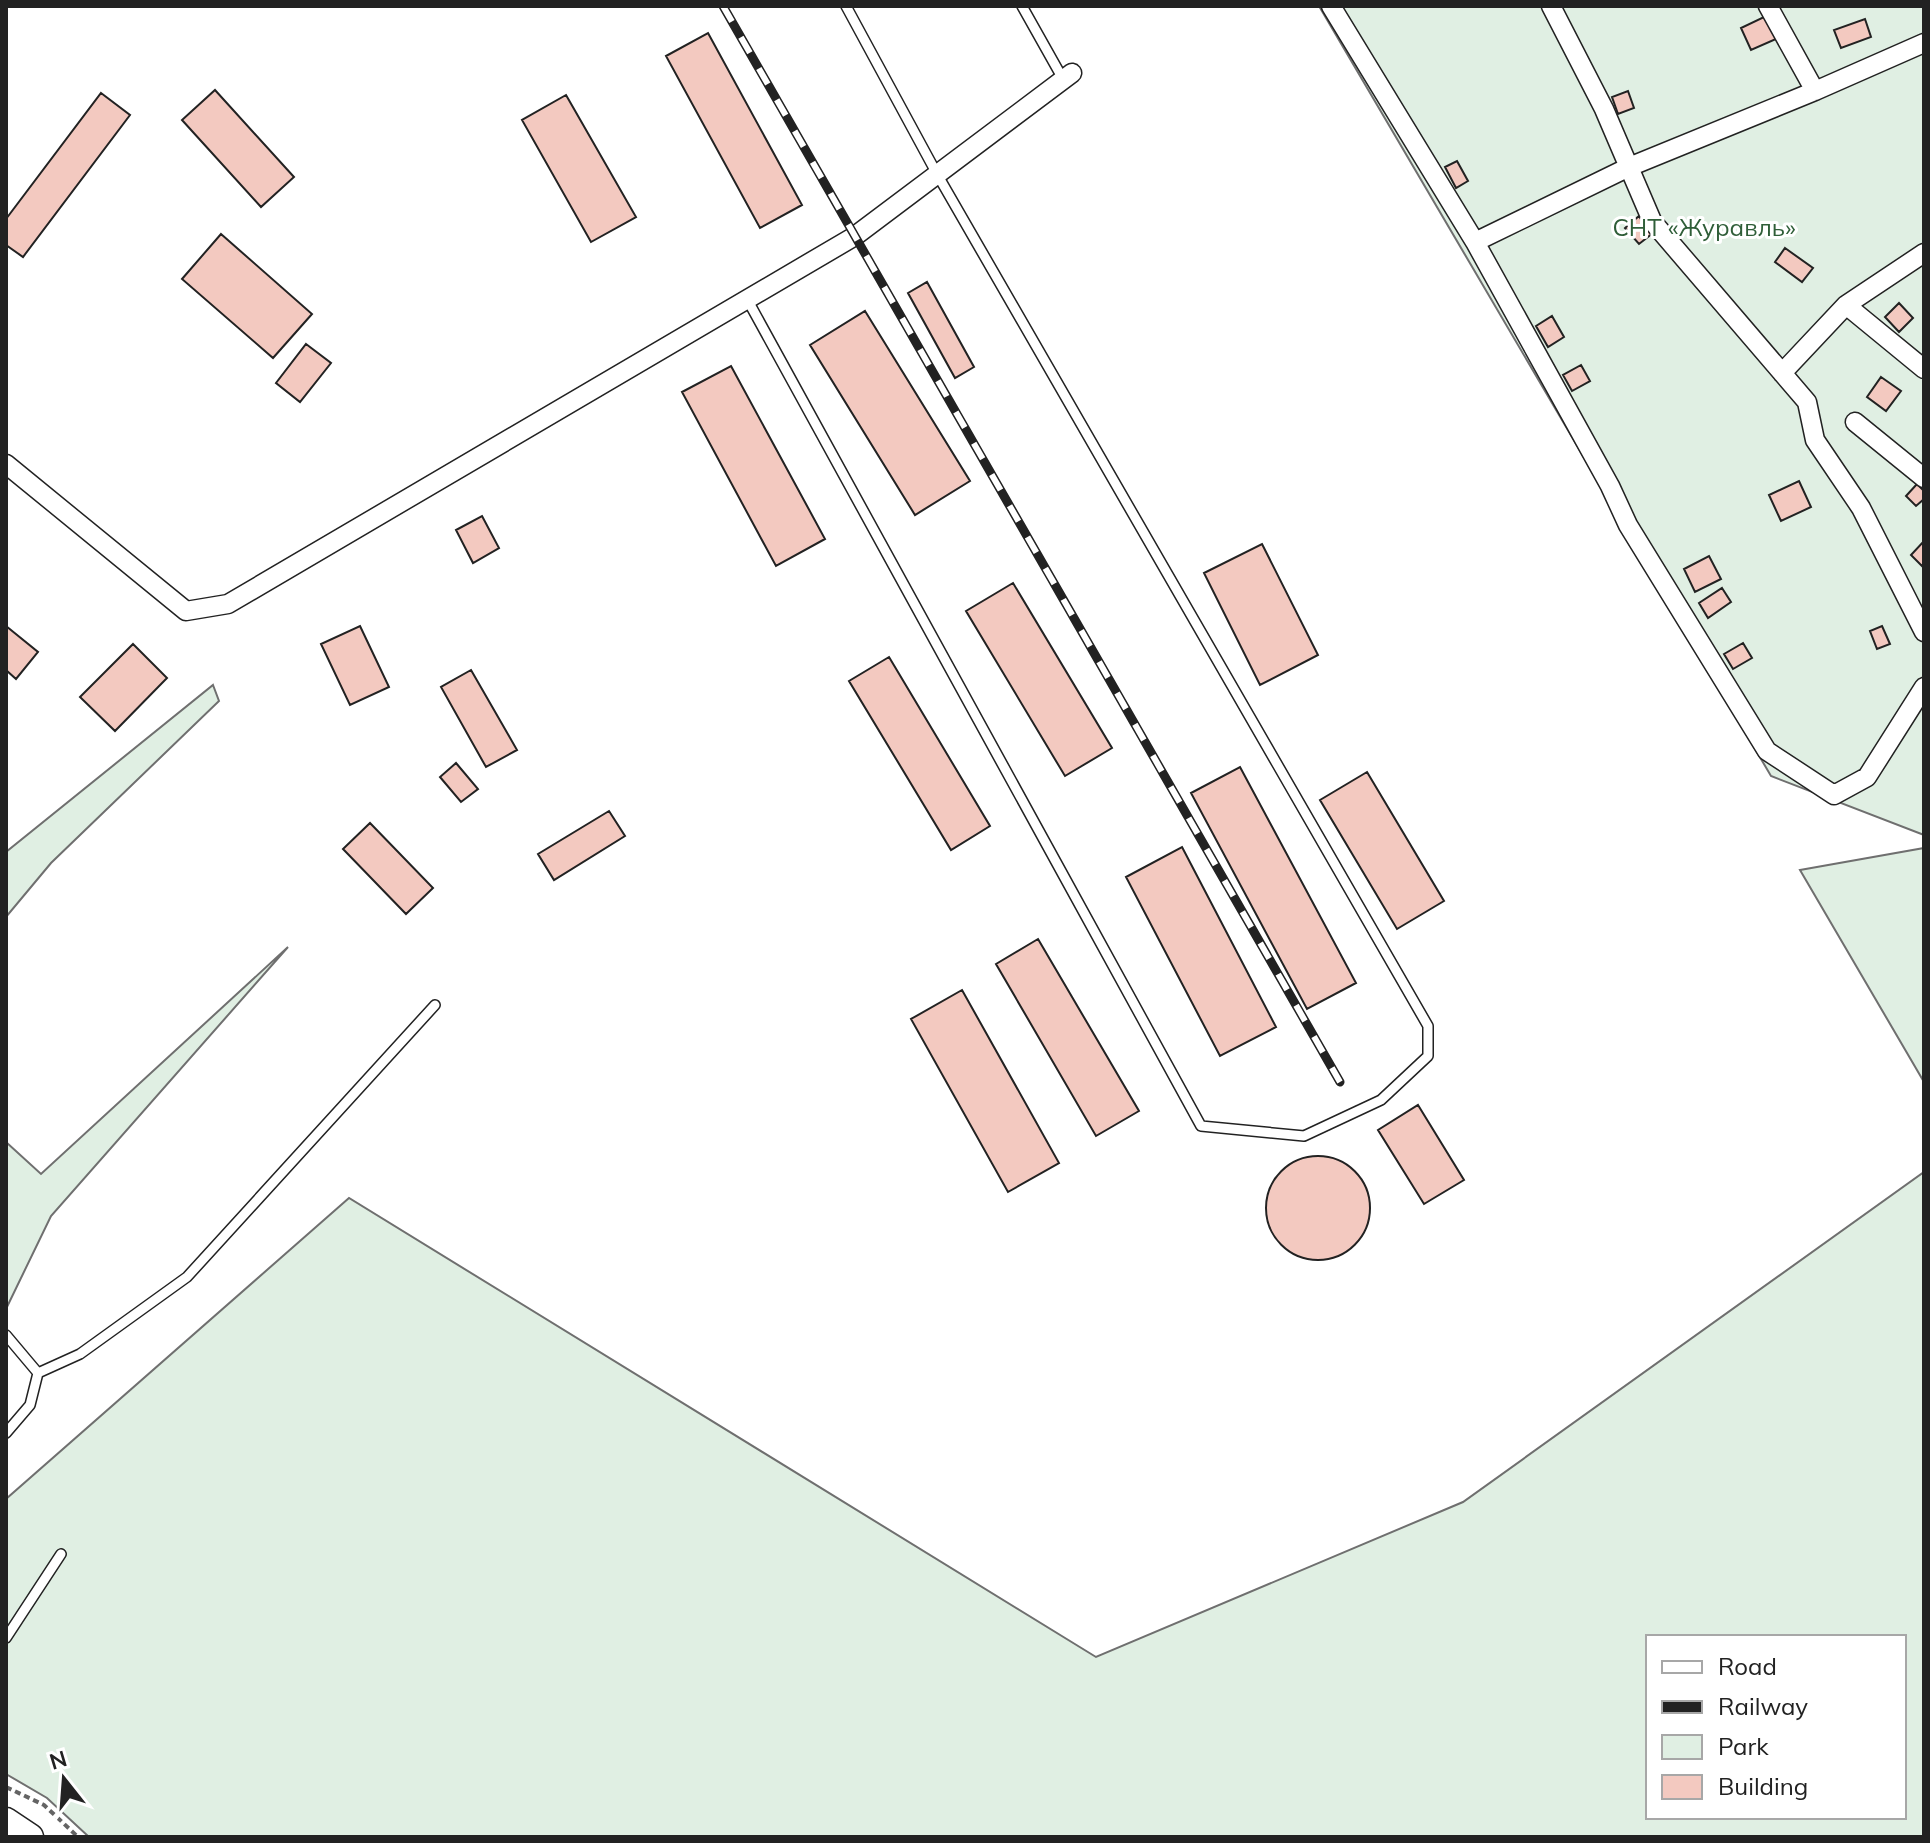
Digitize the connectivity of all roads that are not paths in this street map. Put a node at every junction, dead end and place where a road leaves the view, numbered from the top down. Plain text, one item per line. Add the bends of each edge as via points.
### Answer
1 (846, 6) edge
2 (1022, 6) edge
3 (1331, 6) edge
4 (1551, 6) edge
5 (1768, 6) edge
6 (1924, 43) edge
7 (1068, 76) joint
8 (1815, 91) junction
9 (1629, 167) junction
10 (937, 174) junction
11 (1475, 242) junction
12 (1924, 253) edge
13 (747, 299) junction
14 (1846, 305) junction
15 (1924, 369) edge
16 (1782, 373) junction
17 (1855, 422) dead end
18 (6, 464) edge
19 (1924, 478) edge
20 (1924, 632) edge
21 (1924, 687) edge
22 (435, 1005) dead end
23 (6, 1335) edge
24 (38, 1373) junction
25 (6, 1433) edge
26 (61, 1554) dead end
27 (6, 1638) edge
28 (6, 1821) edge
29 (30, 1837) edge

1 - 10 lane
2 - 7 lane
3 - 11 street
4 - 9 street
5 - 8 street
6 - 8 street
7 - 10 street
8 - 9 street
9 - 11 street
9 - 16 street via 1652,221
10 - 13 street via 855,236
10 - 13 lane via 1428,1026 1428,1056 1381,1100 1304,1136 1201,1126
11 - 21 street via 1628,525 1767,751 1834,795 1867,777
12 - 14 street
13 - 18 street via 228,604 186,611
14 - 15 street
14 - 16 street
16 - 20 street via 1807,402 1815,440 1861,508
17 - 19 street
22 - 24 lane via 187,1277 80,1354
23 - 24 lane
24 - 25 lane via 30,1405
26 - 27 lane
28 - 29 street

